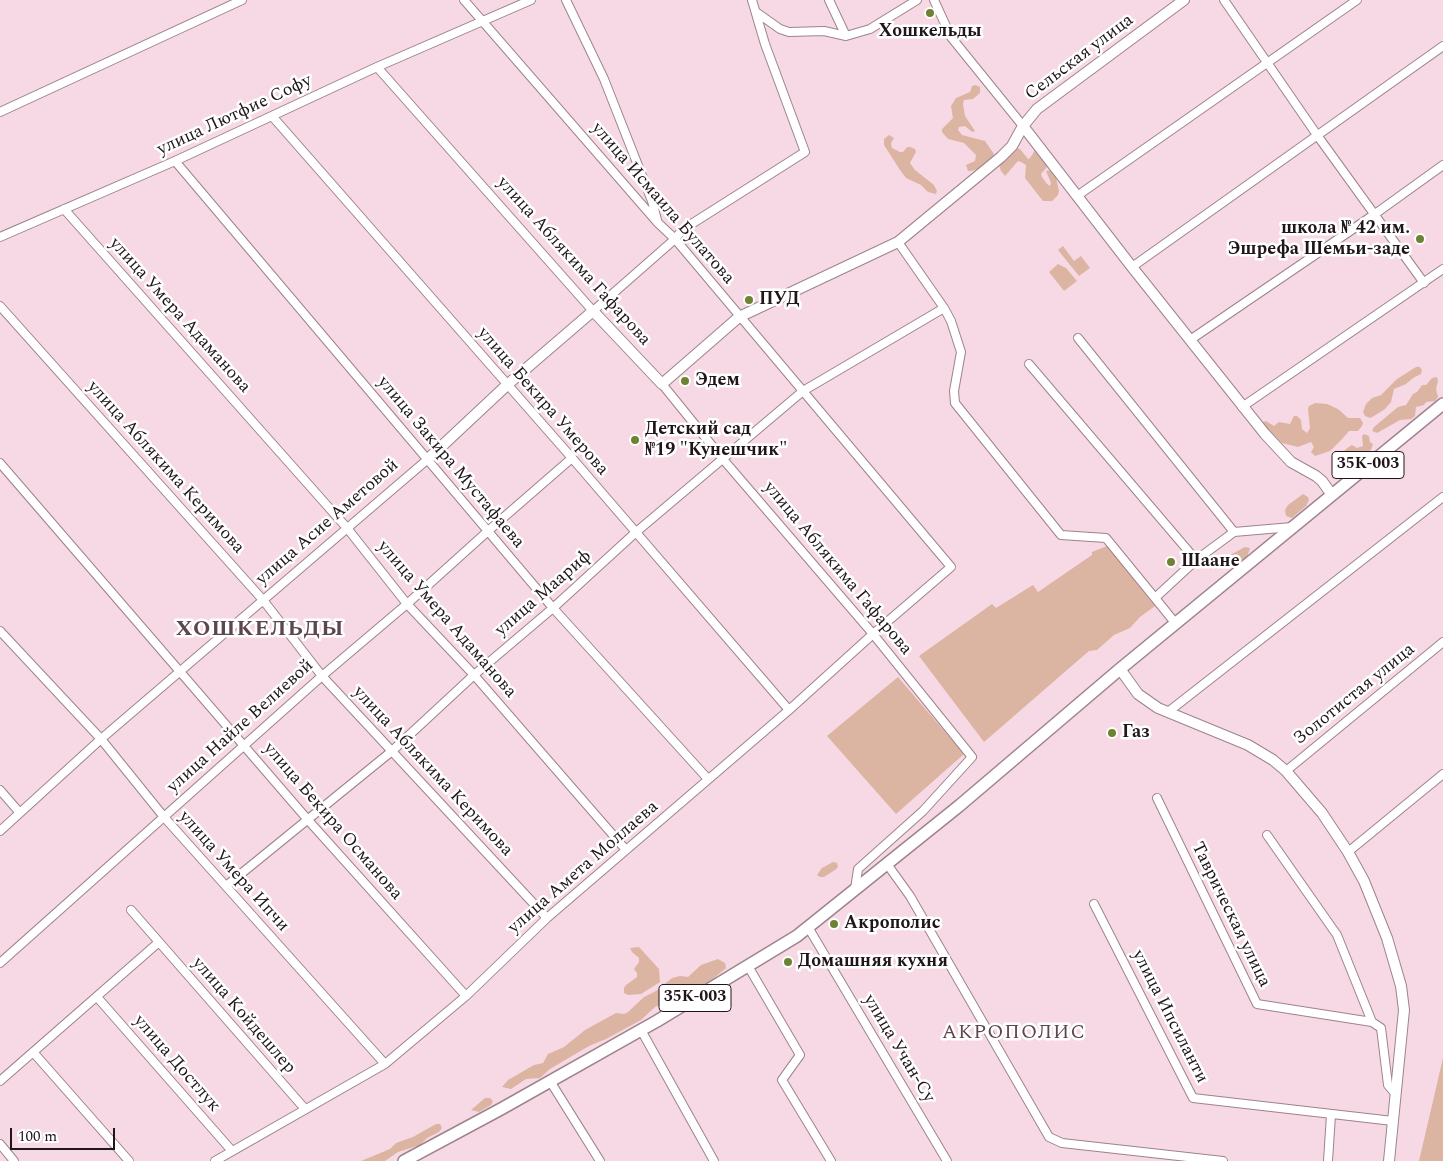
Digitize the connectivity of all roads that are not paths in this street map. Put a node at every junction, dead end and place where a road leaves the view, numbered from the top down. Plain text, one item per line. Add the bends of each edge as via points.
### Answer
1 (242, 0) edge
2 (464, 0) edge
3 (531, 0) edge
4 (566, 0) edge
5 (752, 0) edge
6 (829, 0) edge
7 (917, 0) edge
8 (934, 0) edge
9 (1184, 0) edge
10 (1224, 0) edge
11 (1357, 0) edge
12 (756, 12) junction
13 (482, 20) junction
14 (846, 36) junction
15 (1443, 46) edge
16 (1268, 62) junction
17 (376, 67) junction
18 (0, 111) edge
19 (272, 116) junction
20 (1023, 126) junction
21 (1317, 135) junction
22 (174, 160) junction
23 (1443, 165) edge
24 (1077, 196) junction
25 (64, 209) junction
26 (1375, 214) junction
27 (657, 222) junction
28 (0, 236) edge
29 (675, 239) junction
30 (898, 242) junction
31 (1132, 268) junction
32 (1443, 268) edge
33 (1424, 282) junction
34 (0, 306) edge
35 (944, 308) junction
36 (593, 311) junction
37 (739, 317) junction
38 (1078, 338) dead end
39 (1190, 340) junction
40 (1029, 364) dead end
41 (662, 384) junction
42 (507, 385) junction
43 (803, 391) junction
44 (1443, 404) edge
45 (1242, 407) junction
46 (572, 458) junction
47 (722, 458) junction
48 (428, 459) junction
49 (0, 463) edge
50 (1332, 495) junction
51 (1443, 496) edge
52 (1293, 527) junction
53 (347, 528) junction
54 (488, 531) junction
55 (1234, 532) junction
56 (635, 533) junction
57 (1196, 560) junction
58 (951, 567) joint
59 (1155, 598) junction
60 (263, 600) junction
61 (407, 604) junction
62 (552, 608) junction
63 (1176, 624) junction
64 (0, 631) edge
65 (872, 634) junction
66 (1443, 642) edge
67 (1120, 669) junction
68 (181, 671) junction
69 (474, 675) junction
70 (322, 676) junction
71 (789, 710) junction
72 (1168, 712) junction
73 (101, 739) junction
74 (245, 746) junction
75 (392, 751) junction
76 (1286, 771) junction
77 (1443, 774) edge
78 (708, 779) junction
79 (0, 790) edge
80 (1157, 798) dead end
81 (20, 813) junction
82 (164, 817) junction
83 (308, 820) junction
84 (0, 831) edge
85 (1267, 835) dead end
86 (626, 850) junction
87 (1348, 852) junction
88 (887, 864) junction
89 (226, 886) junction
90 (855, 889) junction
91 (1094, 904) dead end
92 (130, 910) dead end
93 (547, 918) junction
94 (808, 927) junction
95 (158, 942) junction
96 (0, 963) edge
97 (748, 966) junction
98 (466, 996) junction
99 (97, 997) junction
100 (1372, 1022) junction
101 (641, 1030) junction
102 (33, 1052) junction
103 (385, 1064) junction
104 (0, 1081) edge
105 (550, 1081) junction
106 (1395, 1093) junction
107 (305, 1109) junction
108 (1331, 1115) junction
109 (1393, 1121) junction
110 (0, 1144) edge
111 (232, 1151) junction
112 (14, 1161) edge
113 (130, 1161) edge
114 (215, 1161) edge
115 (404, 1161) edge
116 (600, 1161) edge
117 (714, 1161) edge
118 (831, 1161) edge
119 (947, 1161) edge
120 (1223, 1161) edge
121 (1328, 1161) edge
122 (1389, 1161) edge

1 - 18 street
2 - 13 street, улица Исмаила Булатова
3 - 13 street, улица Лютфие Софу
4 - 27 street via 604,79 652,201
5 - 12 street
6 - 14 street
7 - 14 street via 870,28
8 - 20 street via 951,37
9 - 20 main road, Сельская улица via 1047,101
10 - 16 street
11 - 16 street
12 - 14 street via 788,32 824,31
12 - 29 street, улица Асие Аметовой via 805,152 682,230
13 - 17 street, улица Лютфие Софу
13 - 27 street, улица Исмаила Булатова
15 - 21 street
16 - 21 street
16 - 24 street
17 - 19 street, улица Лютфие Софу
17 - 36 street, улица Аблякима Гафарова
19 - 22 street, улица Лютфие Софу
19 - 42 street, улица Бекира Умерова
20 - 24 main road
20 - 30 main road, Сельская улица via 1012,146 1001,157
21 - 26 street
21 - 31 street
22 - 25 street, улица Лютфие Софу
22 - 48 street, улица Закира Мустафаева
23 - 26 street
24 - 31 main road
25 - 28 street, улица Лютфие Софу
25 - 53 street, улица Умера Адаманова
26 - 33 street
26 - 39 street
27 - 29 street, улица Исмаила Булатова
29 - 36 street, улица Асие Аметовой
29 - 37 street, улица Исмаила Булатова
30 - 35 street
30 - 37 main road, Сельская улица
31 - 39 main road
32 - 33 street
33 - 45 street
34 - 60 street, улица Аблякима Керимова
35 - 43 street, улица Маариф
35 - 59 street via 960,352 954,403 1061,535 1106,538
36 - 41 main road, улица Аблякима Гафарова
36 - 42 main road, улица Асие Аметовой
37 - 41 main road
37 - 43 street, улица Исмаила Булатова
38 - 55 street
39 - 45 main road
40 - 57 street
41 - 47 street, улица Аблякима Гафарова
42 - 46 street, улица Бекира Умерова
42 - 48 main road, улица Асие Аметовой
43 - 47 street, улица Маариф
43 - 58 street, улица Исмаила Булатова
44 - 50 main road, 35К-003
45 - 50 main road via 1283,455 1316,476
46 - 54 street, улица Найле Велиевой
46 - 56 street, улица Бекира Умерова
47 - 56 street, улица Маариф
47 - 65 street, улица Аблякима Гафарова
48 - 53 street, улица Асие Аметовой
48 - 54 street, улица Закира Мустафаева
49 - 68 street, улица Бекира Османова
50 - 52 main road, 35К-003
51 - 72 street
52 - 55 street
52 - 63 main road, 35К-003
53 - 60 street, улица Асие Аметовой
53 - 61 street, улица Умера Адаманова
54 - 61 street, улица Найле Велиевой
54 - 62 street, улица Закира Мустафаева
55 - 57 street
56 - 62 street, улица Маариф
56 - 71 street, улица Бекира Умерова
57 - 59 street
58 - 65 street, улица Амета Моллаева
59 - 63 street
60 - 68 street, улица Асие Аметовой
60 - 70 street, улица Аблякима Керимова
61 - 69 street, улица Умера Адаманова
61 - 70 street, улица Найле Велиевой
62 - 69 street, улица Маариф
62 - 78 street, улица Закира Мустафаева
63 - 67 main road, 35К-003
64 - 73 street, улица Умера Ипчи
65 - 71 street, улица Амета Моллаева
65 - 90 street, улица Аблякима Гафарова via 972,757 923,811 858,869
66 - 76 street, Золотистая улица
67 - 72 main road via 1138,694
67 - 88 main road, 35К-003
68 - 73 street, улица Асие Аметовой
68 - 74 street, улица Бекира Османова
69 - 75 street, улица Маариф
69 - 86 street, улица Умера Адаманова
70 - 74 street, улица Найле Велиевой
70 - 75 street, улица Аблякима Керимова
71 - 78 street, улица Амета Моллаева
72 - 76 main road via 1248,745
73 - 81 street, улица Асие Аметовой
73 - 82 street, улица Умера Ипчи
74 - 82 street, улица Найле Велиевой
74 - 83 street, улица Бекира Османова
75 - 83 street, улица Маариф
75 - 93 street, улица Аблякима Керимова
76 - 87 main road via 1322,812
77 - 87 street
78 - 86 street, улица Амета Моллаева
79 - 81 street
80 - 100 street, Таврическая улица via 1257,1004
81 - 84 street, улица Асие Аметовой
82 - 89 street, улица Умера Ипчи
82 - 96 street, улица Найле Велиевой
83 - 89 street, улица Маариф
83 - 98 street, улица Бекира Османова
85 - 100 street via 1337,935
86 - 93 street, улица Амета Моллаева
87 - 106 main road via 1364,881 1401,986 1404,1010
88 - 90 main road, 35К-003
88 - 120 street via 910,896 1048,1137 1062,1144
89 - 103 street, улица Умера Ипчи
90 - 94 main road, 35К-003
91 - 108 street, улица Ипсиланти via 1194,1098
92 - 95 street, улица Койдешлер
93 - 98 street, улица Амета Моллаева
94 - 97 main road, 35К-003
94 - 119 street, улица Учан-Су
95 - 99 street
95 - 107 street, улица Койдешлер
97 - 101 main road, 35К-003
97 - 118 street via 800,1055 782,1080
98 - 103 street, улица Амета Моллаева
99 - 102 street
99 - 111 street, улица Достлук
100 - 106 street via 1381,1028 1388,1085
101 - 105 main road, 35К-003
101 - 117 street
102 - 104 street
102 - 113 street
103 - 107 street, улица Амета Моллаева
105 - 115 main road, 35К-003
105 - 116 street
106 - 109 main road
107 - 111 street, улица Амета Моллаева
108 - 109 street, улица Ипсиланти
108 - 121 street
109 - 122 main road
110 - 112 street
111 - 114 street, улица Амета Моллаева

